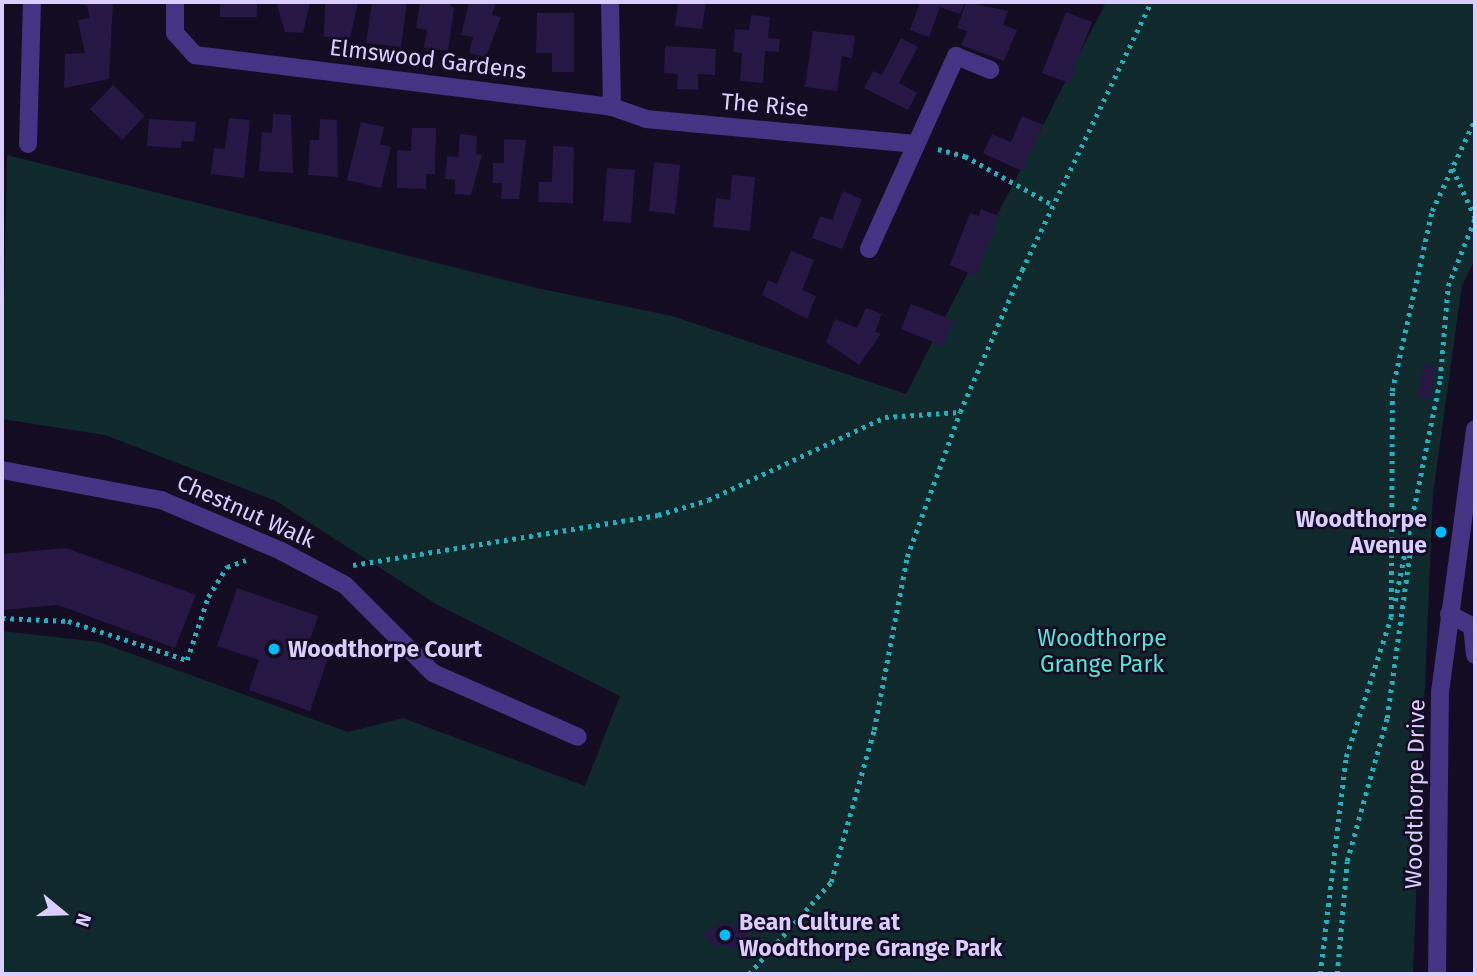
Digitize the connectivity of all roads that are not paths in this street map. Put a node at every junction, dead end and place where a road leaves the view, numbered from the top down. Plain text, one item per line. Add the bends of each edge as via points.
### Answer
1 (32, 2) edge
2 (175, 2) edge
3 (610, 2) edge
4 (990, 69) dead end
5 (612, 107) junction
6 (28, 144) dead end
7 (916, 144) junction
8 (869, 249) dead end
9 (1475, 429) edge
10 (1473, 467) edge
11 (2, 470) edge
12 (1449, 614) junction
13 (1475, 655) edge
14 (578, 737) dead end
15 (1437, 974) edge

1 - 6 street
2 - 5 street, Elmswood Gardens via 175,33 195,55
3 - 5 street
4 - 7 street via 956,56
5 - 7 street, The Rise via 646,119
7 - 8 street
9 - 10 street, Woodthorpe Drive
10 - 12 street, Woodthorpe Drive
11 - 14 street, Chestnut Walk via 161,500 281,551 326,573 433,673
12 - 13 street via 1472,626
12 - 15 street, Woodthorpe Drive via 1438,759

